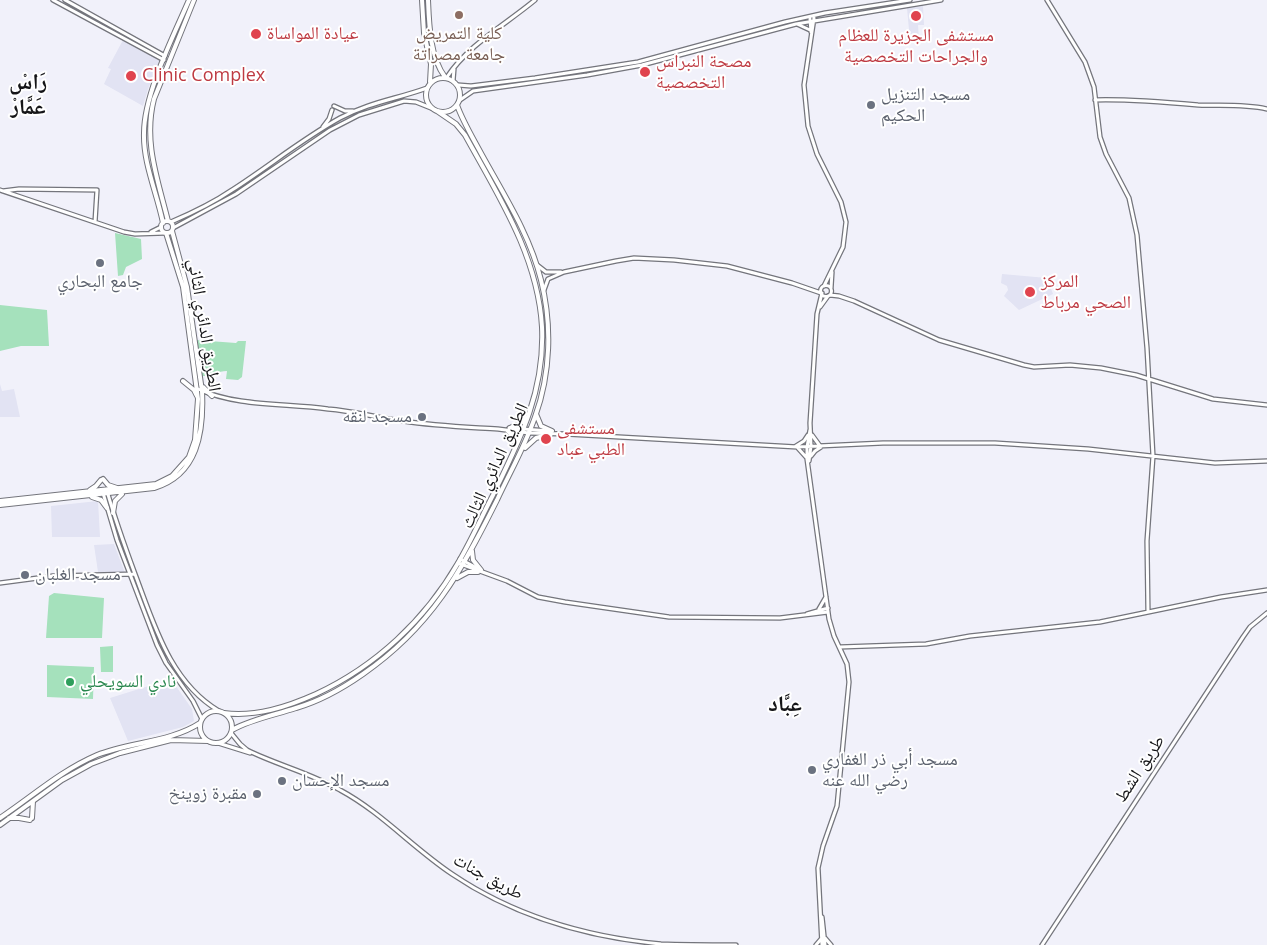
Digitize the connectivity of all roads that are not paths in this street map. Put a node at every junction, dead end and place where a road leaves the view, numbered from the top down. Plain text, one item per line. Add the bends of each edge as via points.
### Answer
1 (53, 0) edge
2 (65, 0) edge
3 (189, 0) edge
4 (194, 0) edge
5 (422, 0) edge
6 (428, 0) edge
7 (535, 0) edge
8 (910, 0) edge
9 (941, 0) edge
10 (1047, 0) edge
11 (812, 16) junction
12 (822, 19) junction
13 (812, 21) junction
14 (796, 24) junction
15 (812, 30) junction
16 (165, 58) junction
17 (454, 68) junction
18 (446, 77) junction
19 (453, 81) junction
20 (430, 82) junction
21 (458, 85) junction
22 (427, 88) junction
23 (460, 100) junction
24 (1095, 100) junction
25 (457, 105) junction
26 (334, 106) dead end
27 (431, 108) junction
28 (1267, 109) edge
29 (332, 110) dead end
30 (354, 111) junction
31 (437, 111) junction
32 (320, 130) junction
33 (1, 191) edge
34 (95, 222) junction
35 (167, 222) junction
36 (161, 227) junction
37 (173, 230) junction
38 (148, 233) junction
39 (166, 233) junction
40 (536, 264) junction
41 (564, 272) junction
42 (832, 272) junction
43 (823, 287) junction
44 (810, 288) junction
45 (831, 289) junction
46 (544, 293) junction
47 (821, 293) junction
48 (829, 296) junction
49 (839, 296) junction
50 (817, 314) junction
51 (195, 373) junction
52 (1149, 378) junction
53 (200, 381) junction
54 (200, 390) junction
55 (212, 396) junction
56 (200, 400) junction
57 (1267, 406) edge
58 (530, 413) junction
59 (536, 414) junction
60 (509, 430) junction
61 (524, 431) junction
62 (530, 431) junction
63 (551, 433) junction
64 (810, 434) junction
65 (796, 447) junction
66 (809, 447) junction
67 (822, 447) junction
68 (516, 448) junction
69 (521, 451) junction
70 (1153, 456) junction
71 (809, 460) junction
72 (1267, 461) edge
73 (119, 488) junction
74 (105, 492) junction
75 (125, 492) junction
76 (86, 494) junction
77 (0, 501) edge
78 (0, 505) edge
79 (107, 508) junction
80 (113, 513) junction
81 (472, 549) junction
82 (459, 561) junction
83 (464, 564) junction
84 (480, 571) junction
85 (136, 574) junction
86 (130, 575) junction
87 (0, 583) edge
88 (452, 583) junction
89 (1267, 590) edge
90 (826, 597) junction
91 (828, 610) junction
92 (819, 611) junction
93 (1148, 612) junction
94 (1267, 613) edge
95 (829, 619) junction
96 (840, 648) junction
97 (219, 711) junction
98 (224, 712) junction
99 (201, 721) junction
100 (232, 731) junction
101 (208, 741) junction
102 (218, 743) junction
103 (256, 754) junction
104 (33, 801) junction
105 (0, 818) edge
106 (9, 818) junction
107 (0, 825) edge
108 (823, 937) junction
109 (736, 945) edge
110 (816, 945) edge
111 (824, 945) edge
112 (831, 945) edge
113 (1042, 945) edge

1 - 16 street
2 - 16 street
3 - 16 main road
4 - 35 main road via 154,98 151,115 150,147
5 - 20 main road via 424,33 432,69
6 - 18 main road via 434,49 440,70
7 - 17 street via 477,43
8 - 11 street
9 - 12 street
10 - 24 street via 1086,62
11 - 13 street
11 - 21 street via 638,62 535,78
12 - 13 street
12 - 15 street
13 - 14 street
13 - 15 street
14 - 15 street
14 - 23 street via 642,65 473,91
15 - 42 street via 804,85 808,126 814,147 841,202 846,222 844,242
16 - 35 main road via 150,97 144,134 149,169
17 - 18 street
17 - 19 street
18 - 19 main road
18 - 20 main road
19 - 21 main road
20 - 22 main road
21 - 23 main road
22 - 27 main road via 425,97
22 - 30 street
23 - 25 main road
24 - 28 street via 1246,105
24 - 52 street via 1103,145 1129,198 1136,223
25 - 31 main road via 449,111
25 - 40 main road, الطريق الدائري الثالث via 516,216
26 - 30 street
27 - 31 main road
27 - 37 street via 404,101 343,122 236,194
29 - 32 street
30 - 32 street
31 - 58 main road, الطريق الدائري الثالث via 465,135 511,219 530,265 540,306 542,342 539,378
32 - 35 street via 231,191
33 - 34 street
33 - 34 street via 97,190
34 - 38 street via 128,232
35 - 36 main road
35 - 37 main road, الطريق الدائري الثاني
36 - 38 street
36 - 39 main road, الطريق الدائري الثاني
37 - 39 main road
37 - 53 main road, الطريق الدائري الثاني via 187,287
38 - 39 street
39 - 51 main road, الطريق الدائري الثاني via 184,287
40 - 41 street via 546,272
40 - 46 main road, الطريق الدائري الثالث
41 - 44 street via 634,258 674,260 727,266
41 - 46 street via 548,279
42 - 43 street
42 - 45 street
43 - 44 street
43 - 45 street
43 - 47 street
44 - 47 street
45 - 48 street
45 - 49 street
46 - 59 main road, الطريق الدائري الثالث via 548,356
47 - 48 street
47 - 50 street
48 - 49 street
48 - 50 street
49 - 52 street via 939,340 1024,365 1095,367
50 - 64 street
51 - 54 main road, الطريق الدائري الثاني
51 - 56 main road via 191,380 183,381
52 - 57 street via 1213,399
52 - 70 street
53 - 54 main road, الطريق الدائري الثاني
53 - 55 main road
54 - 55 street
54 - 56 main road, الطريق الدائري الثاني
55 - 56 main road via 206,395
55 - 60 street via 445,426
56 - 73 main road, الطريق الدائري الثاني via 192,450 179,470 156,484
56 - 75 main road, الطريق الدائري الثاني via 198,441 187,466 161,486
58 - 60 main road
58 - 61 main road, الطريق الدائري الثالث
59 - 62 main road, الطريق الدائري الثالث
59 - 63 main road via 541,426
60 - 61 street
60 - 68 main road
61 - 62 street
61 - 68 main road, الطريق الدائري الثالث
62 - 63 street
62 - 69 main road, الطريق الدائري الثالث
63 - 65 street
63 - 69 main road via 536,438
64 - 65 street
64 - 66 street
64 - 67 street
65 - 66 street
65 - 71 street
66 - 67 street
66 - 71 street
67 - 70 street via 884,443 995,443
67 - 71 street
68 - 82 main road, الطريق الدائري الثالث
69 - 81 main road, الطريق الدائري الثالث
70 - 72 street via 1226,463
70 - 93 street via 1147,541
71 - 90 street
73 - 74 main road, الطريق الدائري الثاني
73 - 76 main road via 102,479
74 - 75 main road, الطريق الدائري الثاني
74 - 76 main road, الطريق الدائري الثاني
74 - 79 street
74 - 80 street
75 - 80 main road via 117,497
76 - 77 main road, الطريق الدائري الثاني
76 - 78 main road, الطريق الدائري الثاني
76 - 79 main road via 98,498
79 - 86 street
80 - 85 street
81 - 83 main road, الطريق الدائري الثالث
81 - 84 main road via 473,560
82 - 83 street
82 - 98 main road, الطريق الدائري الثالث via 412,625 391,646 356,671 324,690 285,706 251,714
83 - 84 street
83 - 88 main road, الطريق الدائري الثالث
84 - 88 main road via 463,574
84 - 92 street via 538,597 669,617 780,618
85 - 86 street
85 - 97 street via 170,659 199,697
86 - 87 street via 53,576
86 - 99 street via 162,655 193,702
88 - 100 main road, الطريق الدائري الثالث via 409,637 362,675 313,702 246,723
89 - 93 street
90 - 91 street
90 - 92 street
91 - 92 street
91 - 95 street
92 - 95 street
93 - 96 street via 1100,622 937,642
94 - 113 street, طريق الشط via 1243,637
95 - 96 street
96 - 108 street via 847,664 848,694 837,806 818,868
97 - 98 main road
97 - 99 main road via 207,713
98 - 100 main road via 232,722
99 - 101 main road via 202,734
99 - 105 main road via 178,734 111,751 76,765
100 - 102 main road via 227,739
100 - 103 street via 240,744
101 - 102 main road
101 - 104 main road via 171,740 120,753 70,775
102 - 103 street
103 - 109 street, طريق جنات via 340,789 451,873 516,909 608,937 661,944
104 - 106 main road
104 - 106 main road via 31,819
106 - 107 main road
108 - 110 street
108 - 111 street
108 - 112 street

